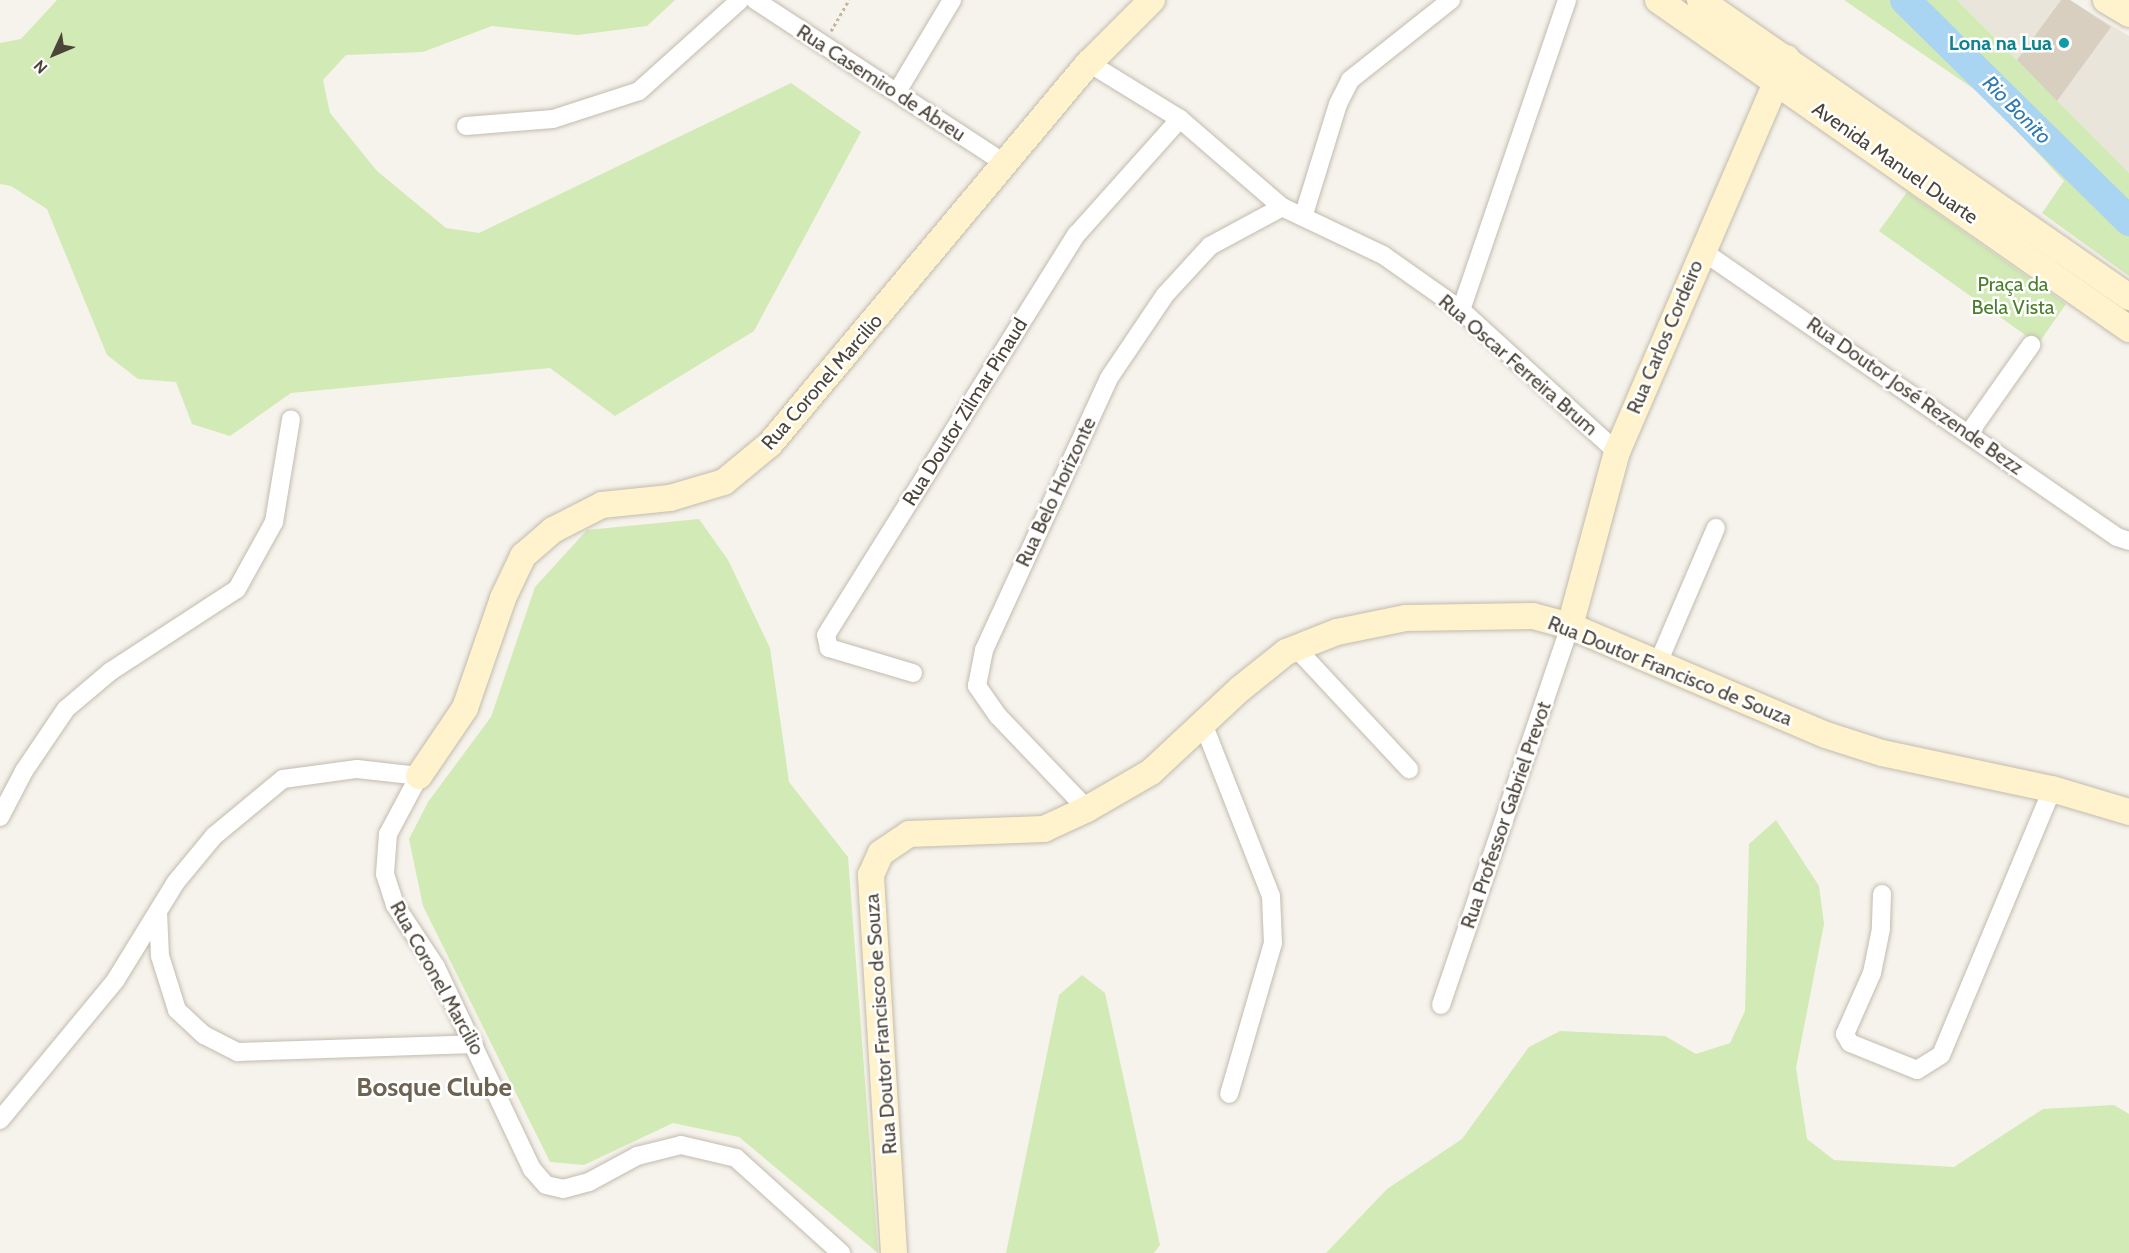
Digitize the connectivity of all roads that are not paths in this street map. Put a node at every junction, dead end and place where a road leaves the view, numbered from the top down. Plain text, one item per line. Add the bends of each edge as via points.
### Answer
1 (740, 0) edge
2 (755, 0) edge
3 (952, 0) edge
4 (1152, 0) edge
5 (1450, 0) edge
6 (1567, 0) edge
7 (1658, 0) edge
8 (1700, 0) edge
9 (2106, 0) edge
10 (2129, 14) edge
11 (1089, 63) junction
12 (1782, 69) junction
13 (897, 92) junction
14 (1180, 118) junction
15 (466, 126) dead end
16 (1007, 165) junction
17 (1282, 207) junction
18 (1304, 214) junction
19 (1701, 250) junction
20 (2129, 297) edge
21 (1461, 310) junction
22 (2129, 329) edge
23 (2031, 345) dead end
24 (291, 419) dead end
25 (1969, 433) junction
26 (1617, 452) junction
27 (1716, 528) dead end
28 (2129, 541) edge
29 (1570, 626) junction
30 (1296, 648) junction
31 (1658, 663) junction
32 (913, 673) dead end
33 (1204, 726) junction
34 (1409, 769) dead end
35 (419, 776) junction
36 (2052, 789) junction
37 (1087, 809) junction
38 (2129, 812) edge
39 (0, 817) edge
40 (1882, 894) dead end
41 (158, 912) junction
42 (1441, 1005) dead end
43 (474, 1044) junction
44 (1229, 1094) dead end
45 (0, 1120) edge
46 (841, 1253) edge
47 (894, 1253) edge

1 - 15 street via 639,91 553,119
2 - 13 street, Rua Casemiro de Abreu
3 - 13 street
4 - 11 street, Rua Coronel Marcilio
5 - 18 street via 1350,80 1338,104
6 - 21 street
7 - 12 street, Avenida Manuel Duarte
8 - 12 street, Avenida Manuel Duarte
9 - 10 street
11 - 14 street, Rua Oscar Ferreira Brum
11 - 16 street, Rua Coronel Marcilio
12 - 19 street, Rua Carlos Cordeiro
12 - 20 street, Avenida Manuel Duarte
12 - 22 street, Avenida Manuel Duarte
13 - 16 street, Rua Casemiro de Abreu
14 - 17 street, Rua Oscar Ferreira Brum
14 - 32 street, Rua Doutor Zilmar Pinaud via 1077,234 826,635 829,648
16 - 35 street, Rua Coronel Marcilio via 770,444 724,482 670,498 602,506 553,530 523,556 502,598 465,708
17 - 18 street, Rua Oscar Ferreira Brum
17 - 37 street, Rua Belo Horizonte via 1210,246 1166,295 1109,378 984,650 977,686 998,716
18 - 21 street, Rua Oscar Ferreira Brum via 1383,255
19 - 25 street, Rua Doutor José Rezende Bezz
19 - 26 street, Rua Carlos Cordeiro
21 - 26 street, Rua Oscar Ferreira Brum
23 - 25 street
24 - 39 street via 274,522 237,589 111,671 66,709 24,771
25 - 28 street, Rua Doutor José Rezende Bezz via 2117,537
26 - 29 street, Rua Carlos Cordeiro
27 - 31 street
29 - 30 street, Rua Doutor Francisco de Souza via 1533,616 1406,618 1337,632
29 - 31 street, Rua Doutor Francisco de Souza
29 - 42 street, Rua Professor Gabriel Prevot
30 - 33 street, Rua Doutor Francisco de Souza via 1240,689
30 - 34 street
31 - 36 street, Rua Doutor Francisco de Souza via 1826,735 1882,753
33 - 37 street, Rua Doutor Francisco de Souza via 1151,772
33 - 44 street via 1271,896 1273,943
35 - 41 street via 357,770 283,779 214,836 176,882
35 - 43 street, Rua Coronel Marcilio via 388,834 385,874 395,905 436,967
36 - 38 street, Rua Doutor Francisco de Souza
36 - 40 street via 1941,1054 1917,1070 1850,1042 1845,1034 1872,973 1881,929
37 - 47 street, Rua Doutor Francisco de Souza via 1044,829 909,834 881,853 871,875
41 - 43 street via 160,956 177,1010 204,1035 238,1052
41 - 45 street via 115,981
43 - 46 street, Rua Coronel Marcilio via 532,1169 546,1185 563,1189 589,1182 637,1156 681,1145 736,1158

